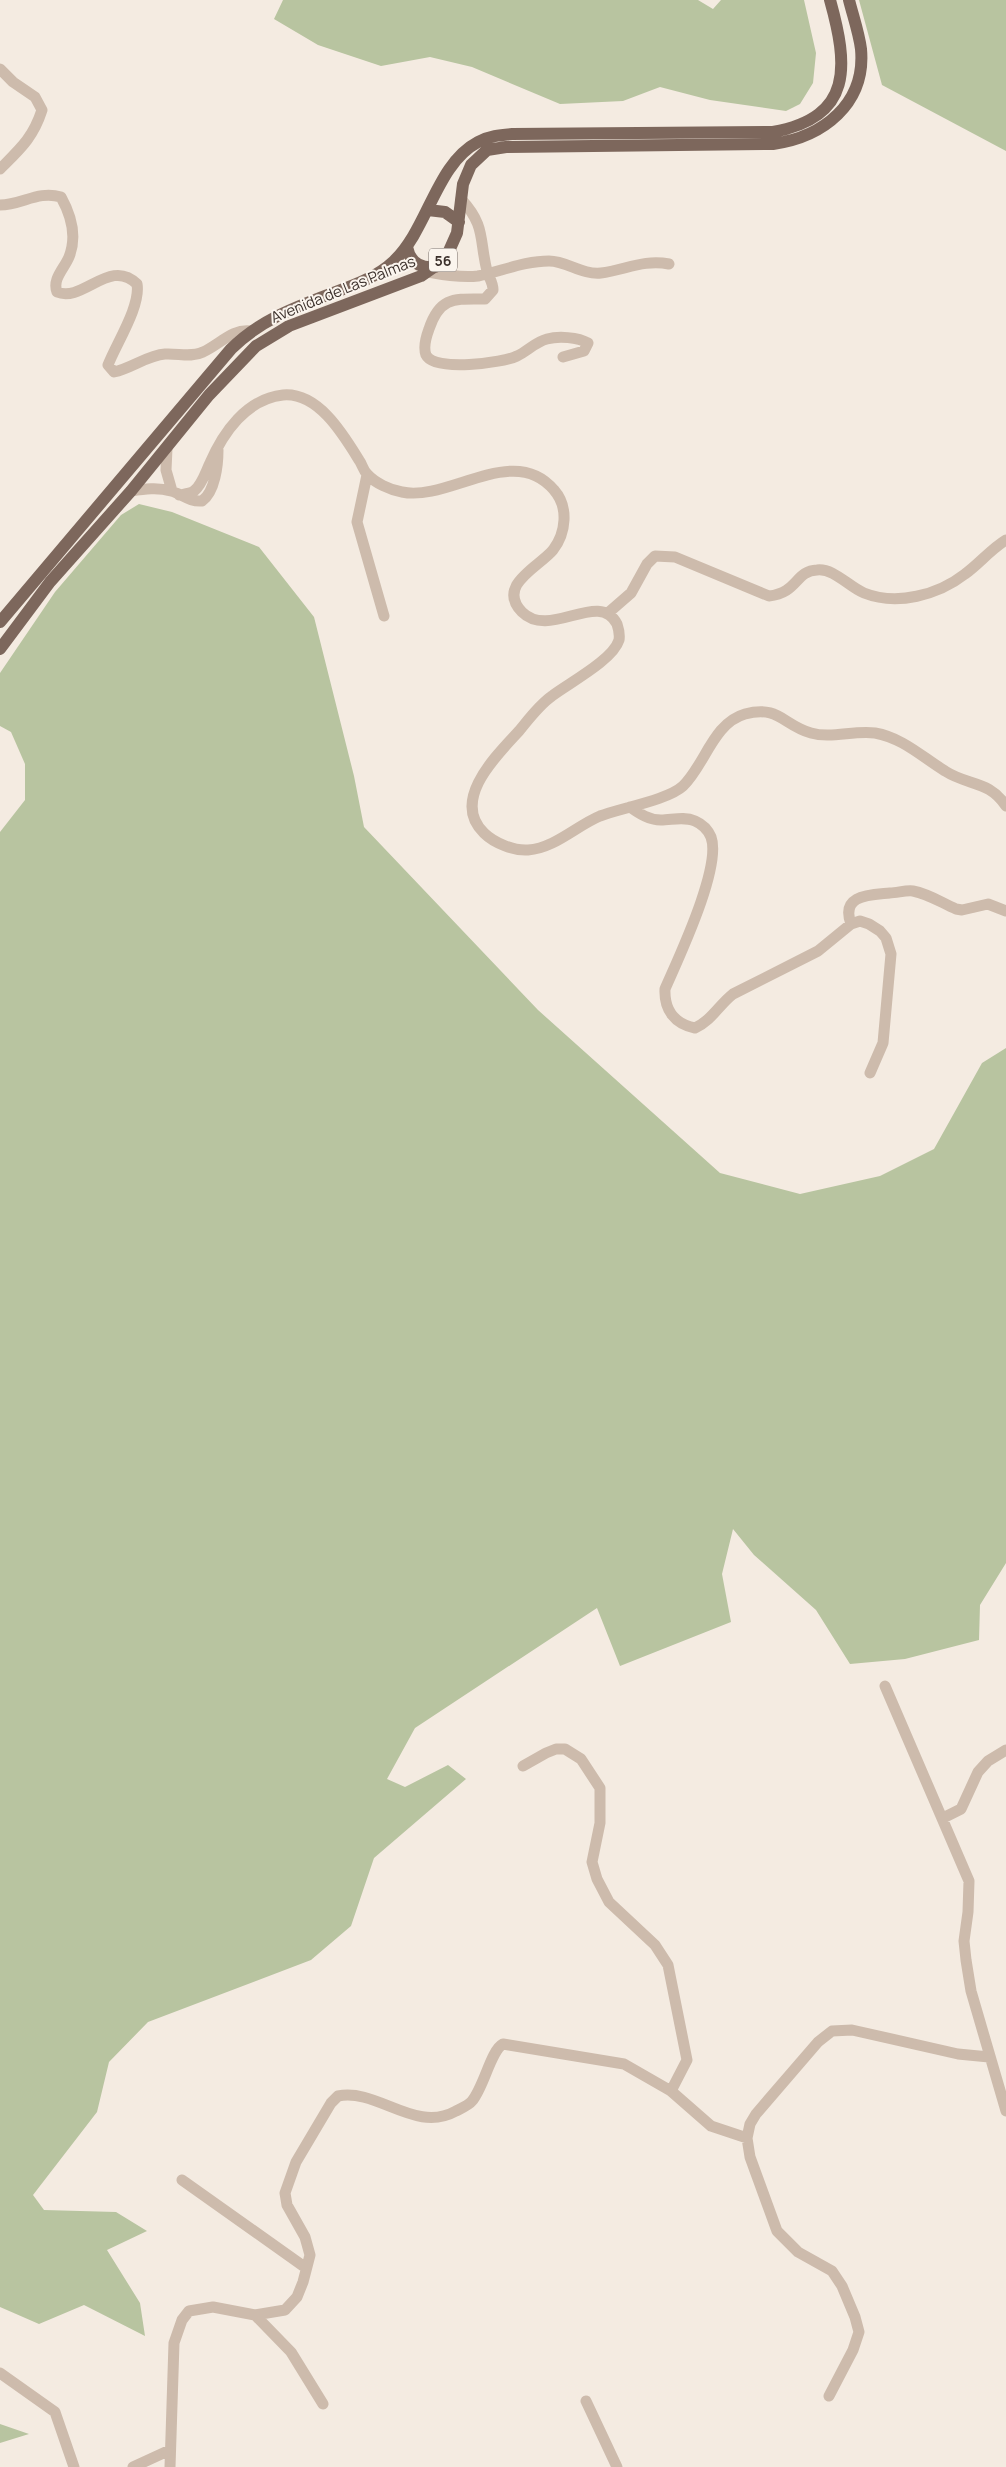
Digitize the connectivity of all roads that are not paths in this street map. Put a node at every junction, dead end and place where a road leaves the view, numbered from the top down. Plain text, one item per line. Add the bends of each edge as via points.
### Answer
1 (830, 0) edge
2 (849, 0) edge
3 (0, 69) edge
4 (0, 169) edge
5 (461, 199) junction
6 (0, 205) edge
7 (428, 210) junction
8 (459, 222) junction
9 (407, 247) junction
10 (669, 264) dead end
11 (431, 270) junction
12 (488, 273) junction
13 (251, 331) junction
14 (563, 357) dead end
15 (167, 448) junction
16 (367, 474) junction
17 (131, 491) junction
18 (175, 493) junction
19 (1006, 540) edge
20 (608, 613) junction
21 (384, 616) dead end
22 (0, 622) edge
23 (0, 649) edge
24 (1006, 806) edge
25 (630, 807) junction
26 (1006, 911) edge
27 (851, 924) junction
28 (870, 1073) dead end
29 (885, 1686) dead end
30 (1006, 1750) edge
31 (523, 1766) dead end
32 (943, 1818) junction
33 (990, 2056) junction
34 (672, 2091) junction
35 (1006, 2111) edge
36 (747, 2138) junction
37 (182, 2180) dead end
38 (306, 2268) junction
39 (255, 2315) junction
40 (0, 2373) edge
41 (829, 2396) dead end
42 (586, 2401) dead end
43 (323, 2404) dead end
44 (170, 2450) junction
45 (74, 2467) edge
46 (133, 2467) edge
47 (170, 2467) edge
48 (617, 2467) edge

1 - 7 main road, Avenida de Las Palmas / 56 via 842,48 840,80 829,103 804,124 773,132 512,134 489,137 471,146 457,159
2 - 5 main road, Avenida de Las Palmas / 56 via 860,42 860,76 842,110 811,134 795,141 773,144 494,148 481,154 471,165
3 - 4 street via 13,82 36,96 42,110 27,144
5 - 8 main road, Avenida de Las Palmas / 56
5 - 12 street via 480,226
6 - 13 street via 33,196 51,194 61,198 71,217 72,241 69,256 56,281 57,292 70,295 100,280 122,275 137,284 132,311 108,365 114,372 162,354 201,354 234,333
7 - 8 main road via 445,212
7 - 9 main road, Avenida de Las Palmas / 56
8 - 11 main road, Avenida de Las Palmas / 56 via 449,251
9 - 11 main road via 416,264
9 - 13 main road, Avenida de Las Palmas / 56 via 377,273 293,308
10 - 12 street via 656,261 595,273 548,261
11 - 12 street via 476,276
11 - 15 main road, Avenida de Las Palmas / 56 via 273,334 256,346 215,389
12 - 14 street via 494,286 488,297 445,302 434,315 426,339 425,352 430,360 437,364 452,364 517,357 548,338 588,342 584,351
13 - 22 main road, Avenida de Las Palmas / 56 via 206,377
15 - 17 main road, Avenida de Las Palmas / 56
15 - 18 street via 166,470
16 - 18 street via 324,413 315,405 283,395 258,404 235,421 218,443 218,463 205,498 196,501
16 - 20 street via 389,488 416,494 488,474 515,472 537,478 555,491 565,520 554,549 516,584 514,596 519,610 545,622 597,611
16 - 21 street via 357,522
17 - 18 street via 158,489
17 - 23 main road, Avenida de Las Palmas / 56 via 50,582
19 - 20 street via 964,576 914,598 873,597 819,569 799,578 791,589 781,595 769,596 674,557 655,556 631,593
20 - 25 street via 619,629 618,642 612,652 548,699 536,712 479,778 472,806 485,834 514,849 528,850 544,847 598,817
24 - 25 street via 999,795 987,787 948,773 914,748 894,739 873,733 815,734 775,712 763,712 742,715 728,722 679,790
25 - 27 street via 644,817 694,820 704,826 711,838 713,856 701,901 665,989 668,1010 678,1022 695,1028 705,1023 733,994 818,951
26 - 27 street via 988,904 956,909 911,890 867,894 858,898 849,909
27 - 28 street via 865,922 880,930 891,954 883,1043
29 - 32 street
30 - 32 street via 978,1772 960,1809
31 - 34 street via 546,1753 565,1749 581,1759 600,1788 600,1823 592,1862 596,1879 608,1902 655,1945 668,1965 687,2060
32 - 33 street via 969,1880 964,1942 966,1960 971,1991
33 - 35 street
33 - 36 street via 958,2054 852,2030 832,2031 818,2042 756,2114
34 - 36 street via 711,2126
34 - 38 street via 624,2064 503,2044 495,2050 482,2086 472,2102 444,2116 422,2117 360,2096 338,2096 296,2162 285,2193 287,2205 310,2255
36 - 41 street via 750,2157 777,2231 798,2252 832,2271 855,2317 859,2332
37 - 38 street
38 - 39 street via 298,2297 292,2304 285,2310
39 - 43 street via 291,2352
39 - 44 street via 228,2308 201,2308 189,2311 182,2320 174,2343
40 - 45 street via 55,2412
42 - 48 street
44 - 46 street
44 - 47 street

